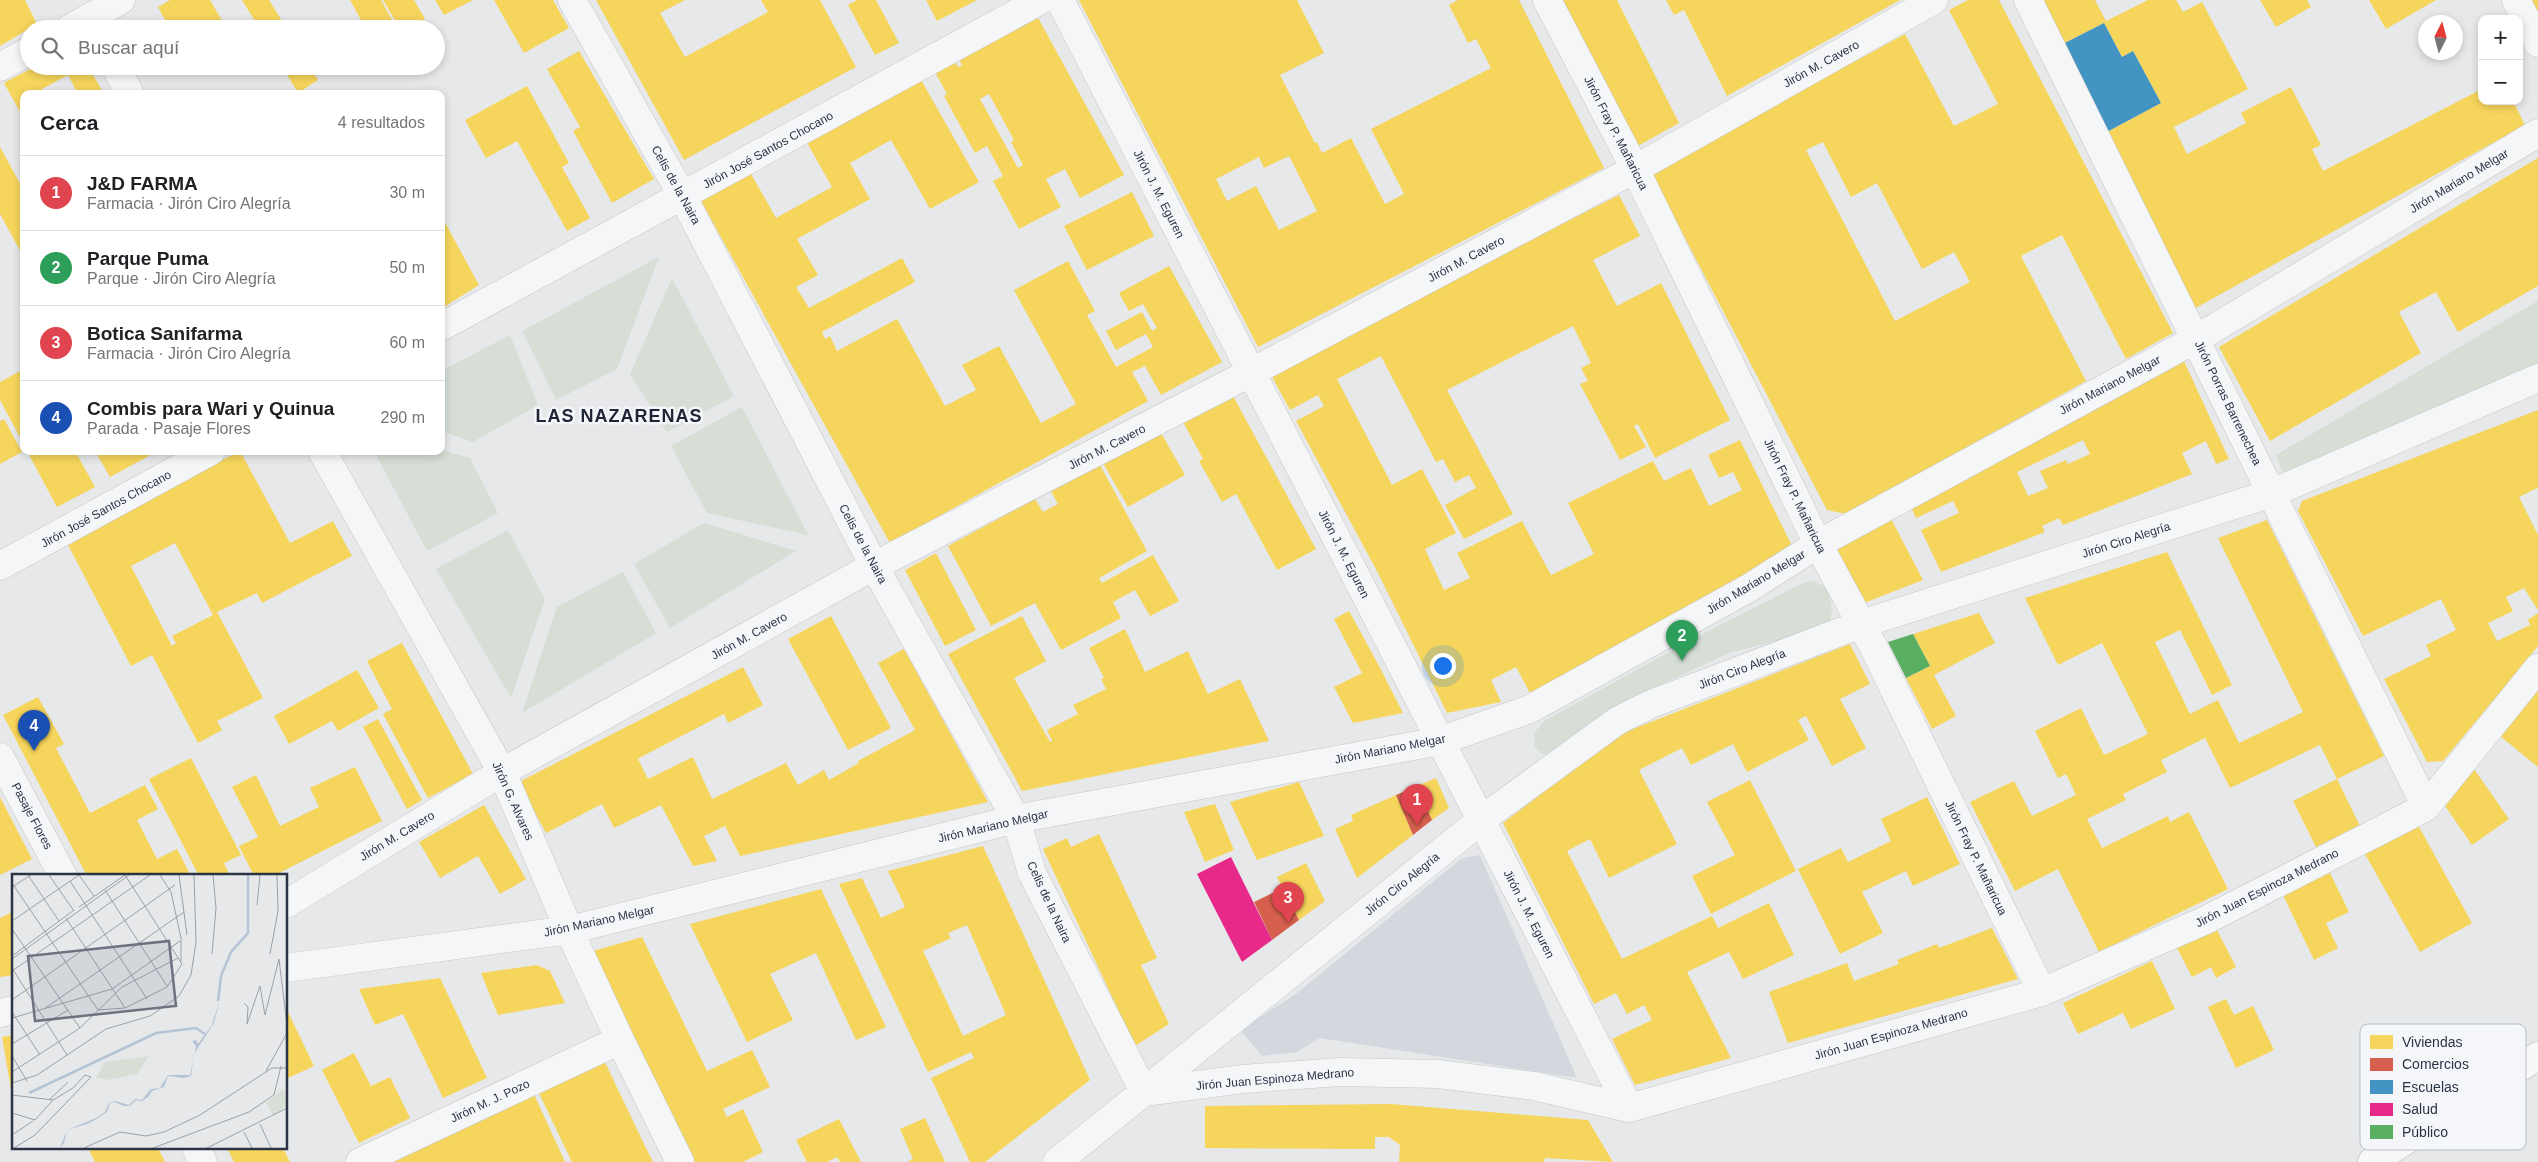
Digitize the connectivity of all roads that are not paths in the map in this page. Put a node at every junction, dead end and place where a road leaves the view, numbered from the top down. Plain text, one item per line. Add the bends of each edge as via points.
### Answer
1 (121, 0) edge
2 (572, 0) edge
3 (1042, 0) edge
4 (1060, 0) edge
5 (1547, 0) edge
6 (1934, 0) edge
7 (2028, 0) edge
8 (2516, 0) edge
9 (84, 19) edge
10 (2538, 43) edge
11 (20, 56) edge
12 (0, 67) edge
13 (120, 75) edge
14 (128, 90) edge
15 (2538, 133) edge
16 (1635, 169) junction
17 (684, 197) junction
18 (445, 325) edge
19 (2196, 339) junction
20 (1250, 373) junction
21 (2538, 378) edge
22 (204, 455) edge
23 (324, 455) edge
24 (2272, 493) junction
25 (1818, 544) junction
26 (0, 566) edge
27 (874, 566) junction
28 (1861, 624) junction
29 (2538, 668) edge
30 (1440, 741) junction
31 (0, 757) edge
32 (502, 772) junction
33 (2426, 807) junction
34 (1016, 819) junction
35 (1481, 820) junction
36 (62, 874) edge
37 (288, 903) edge
38 (569, 930) junction
39 (288, 968) edge
40 (2042, 992) junction
41 (620, 1040) junction
42 (2538, 1056) edge
43 (2526, 1064) edge
44 (1144, 1092) junction
45 (1629, 1108) junction
46 (197, 1150) edge
47 (2391, 1150) edge
48 (202, 1162) edge
49 (360, 1162) edge
50 (680, 1162) edge
51 (1057, 1162) edge
52 (2372, 1162) edge

1 - 9 street
2 - 17 street, Celis de la Naira
3 - 17 street, Jirón José Santos Chocano
4 - 20 street, Jirón J. M. Eguren
5 - 16 street, Jirón Fray P. Mañaricua
6 - 16 street, Jirón M. Cavero
7 - 19 street, Jirón Porras Barrenechea
8 - 10 street
11 - 12 street
13 - 14 street
15 - 19 street, Jirón Mariano Melgar
16 - 20 street, Jirón M. Cavero
16 - 25 street, Jirón Fray P. Mañaricua
17 - 18 street, Jirón José Santos Chocano
17 - 27 street, Celis de la Naira
19 - 24 street, Jirón Porras Barrenechea
19 - 25 street, Jirón Mariano Melgar
20 - 27 street, Jirón M. Cavero
20 - 30 street, Jirón J. M. Eguren
21 - 24 street, Jirón Ciro Alegría
22 - 26 street, Jirón José Santos Chocano
23 - 32 street, Jirón G. Alvares
24 - 28 street, Jirón Ciro Alegría
24 - 33 street, Jirón Porras Barrenechea
25 - 28 street, Jirón Fray P. Mañaricua
25 - 30 street, Jirón Mariano Melgar via 1750,588 1530,709
27 - 32 street, Jirón M. Cavero
27 - 34 street, Celis de la Naira
28 - 35 street, Jirón Ciro Alegría via 1652,704 1617,721
28 - 40 street, Jirón Fray P. Mañaricua
29 - 33 street, Jirón Juan Espinoza Medrano
30 - 34 street, Jirón Mariano Melgar
30 - 35 street, Jirón J. M. Eguren
31 - 36 street, Pasaje Flores
32 - 37 street, Jirón M. Cavero
32 - 38 street, Jirón G. Alvares
33 - 40 street, Jirón Juan Espinoza Medrano via 2206,920
34 - 38 street, Jirón Mariano Melgar
34 - 44 street, Celis de la Naira via 1032,873
35 - 44 street, Jirón Ciro Alegría
35 - 45 street, Jirón J. M. Eguren
38 - 39 street, Jirón Mariano Melgar
38 - 41 street, Jirón G. Alvares
40 - 45 street, Jirón Juan Espinoza Medrano
41 - 49 street, Jirón M. J. Pozo
41 - 50 street, Jirón G. Alvares
42 - 43 highway
44 - 45 street, Jirón Juan Espinoza Medrano via 1243,1079 1340,1072 1438,1074 1534,1086
44 - 51 street, Jirón Ciro Alegría
46 - 48 street
47 - 52 highway

